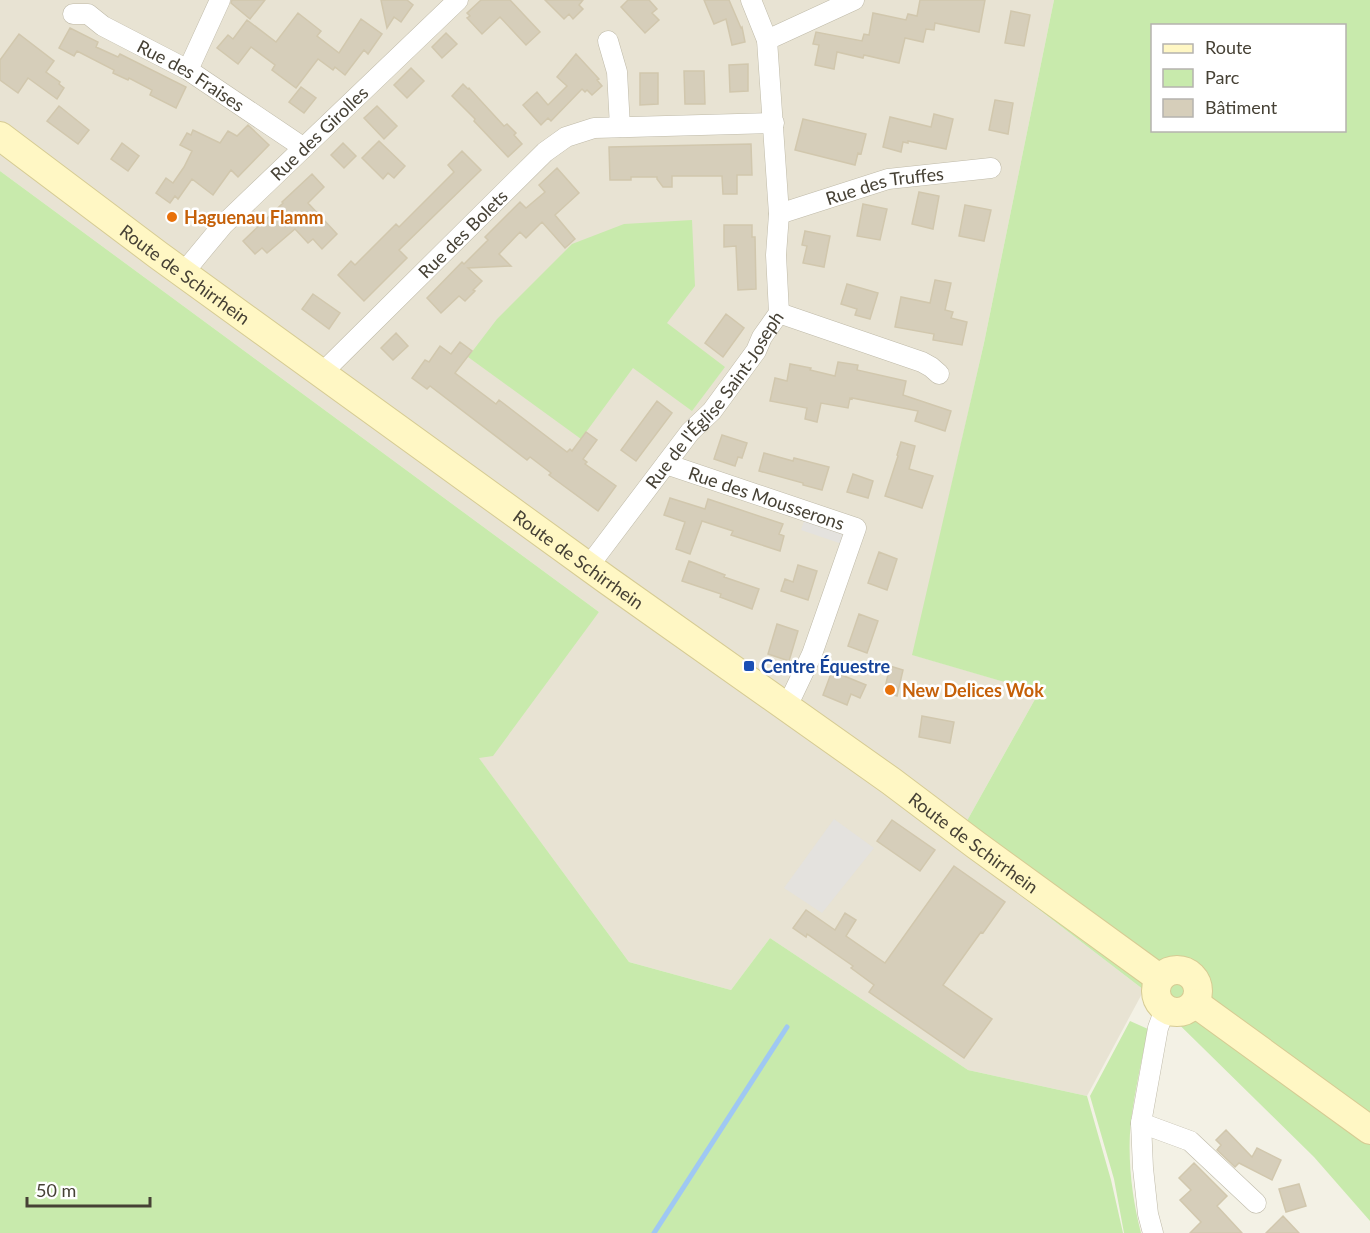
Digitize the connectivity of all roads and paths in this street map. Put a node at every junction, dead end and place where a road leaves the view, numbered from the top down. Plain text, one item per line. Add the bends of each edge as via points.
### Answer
1 (220, 0) edge
2 (458, 0) edge
3 (751, 0) edge
4 (854, 0) edge
5 (85, 9) edge
6 (767, 39) junction
7 (608, 41) dead end
8 (188, 70) junction
9 (774, 123) junction
10 (620, 127) junction
11 (0, 136) edge
12 (304, 148) junction
13 (991, 168) dead end
14 (779, 214) junction
15 (184, 272) junction
16 (779, 313) junction
17 (322, 373) junction
18 (939, 374) dead end
19 (666, 464) junction
20 (588, 567) junction
21 (785, 706) junction
22 (1159, 978) junction
23 (1195, 1003) junction
24 (1165, 1009) junction
25 (1142, 1123) junction
26 (1370, 1130) edge
27 (1256, 1203) dead end
28 (1153, 1233) edge

1 - 8 street
2 - 12 street, Rue des Girolles
3 - 6 street, Rue de l'Église Saint-Joseph
4 - 6 street
5 - 8 street, Rue des Fraises via 103,26
6 - 9 street, Rue de l'Église Saint-Joseph
7 - 10 street via 617,72
8 - 12 street, Rue des Fraises
9 - 10 street, Rue des Bolets
9 - 14 street, Rue de l'Église Saint-Joseph
10 - 17 street, Rue des Bolets via 594,128 566,137 545,152
11 - 15 street, Route de Schirrhein
12 - 15 street, Rue des Girolles via 223,225
13 - 14 street, Rue des Truffes via 888,179
14 - 16 street, Rue de l'Église Saint-Joseph
15 - 17 street, Route de Schirrhein
16 - 18 street via 922,362
16 - 19 street, Rue de l'Église Saint-Joseph via 712,411
17 - 20 street, Route de Schirrhein
19 - 20 street, Rue de l'Église Saint-Joseph
19 - 21 street, Rue des Mousserons via 856,528 812,654
20 - 21 street, Route de Schirrhein
21 - 22 street, Route de Schirrhein
22 - 23 street via 1177,969 1188,973 1198,991
22 - 24 street via 1156,999
23 - 24 street via 1184,1011
23 - 26 street
24 - 25 street via 1158,1028
25 - 27 street via 1190,1141
25 - 28 street via 1143,1168

